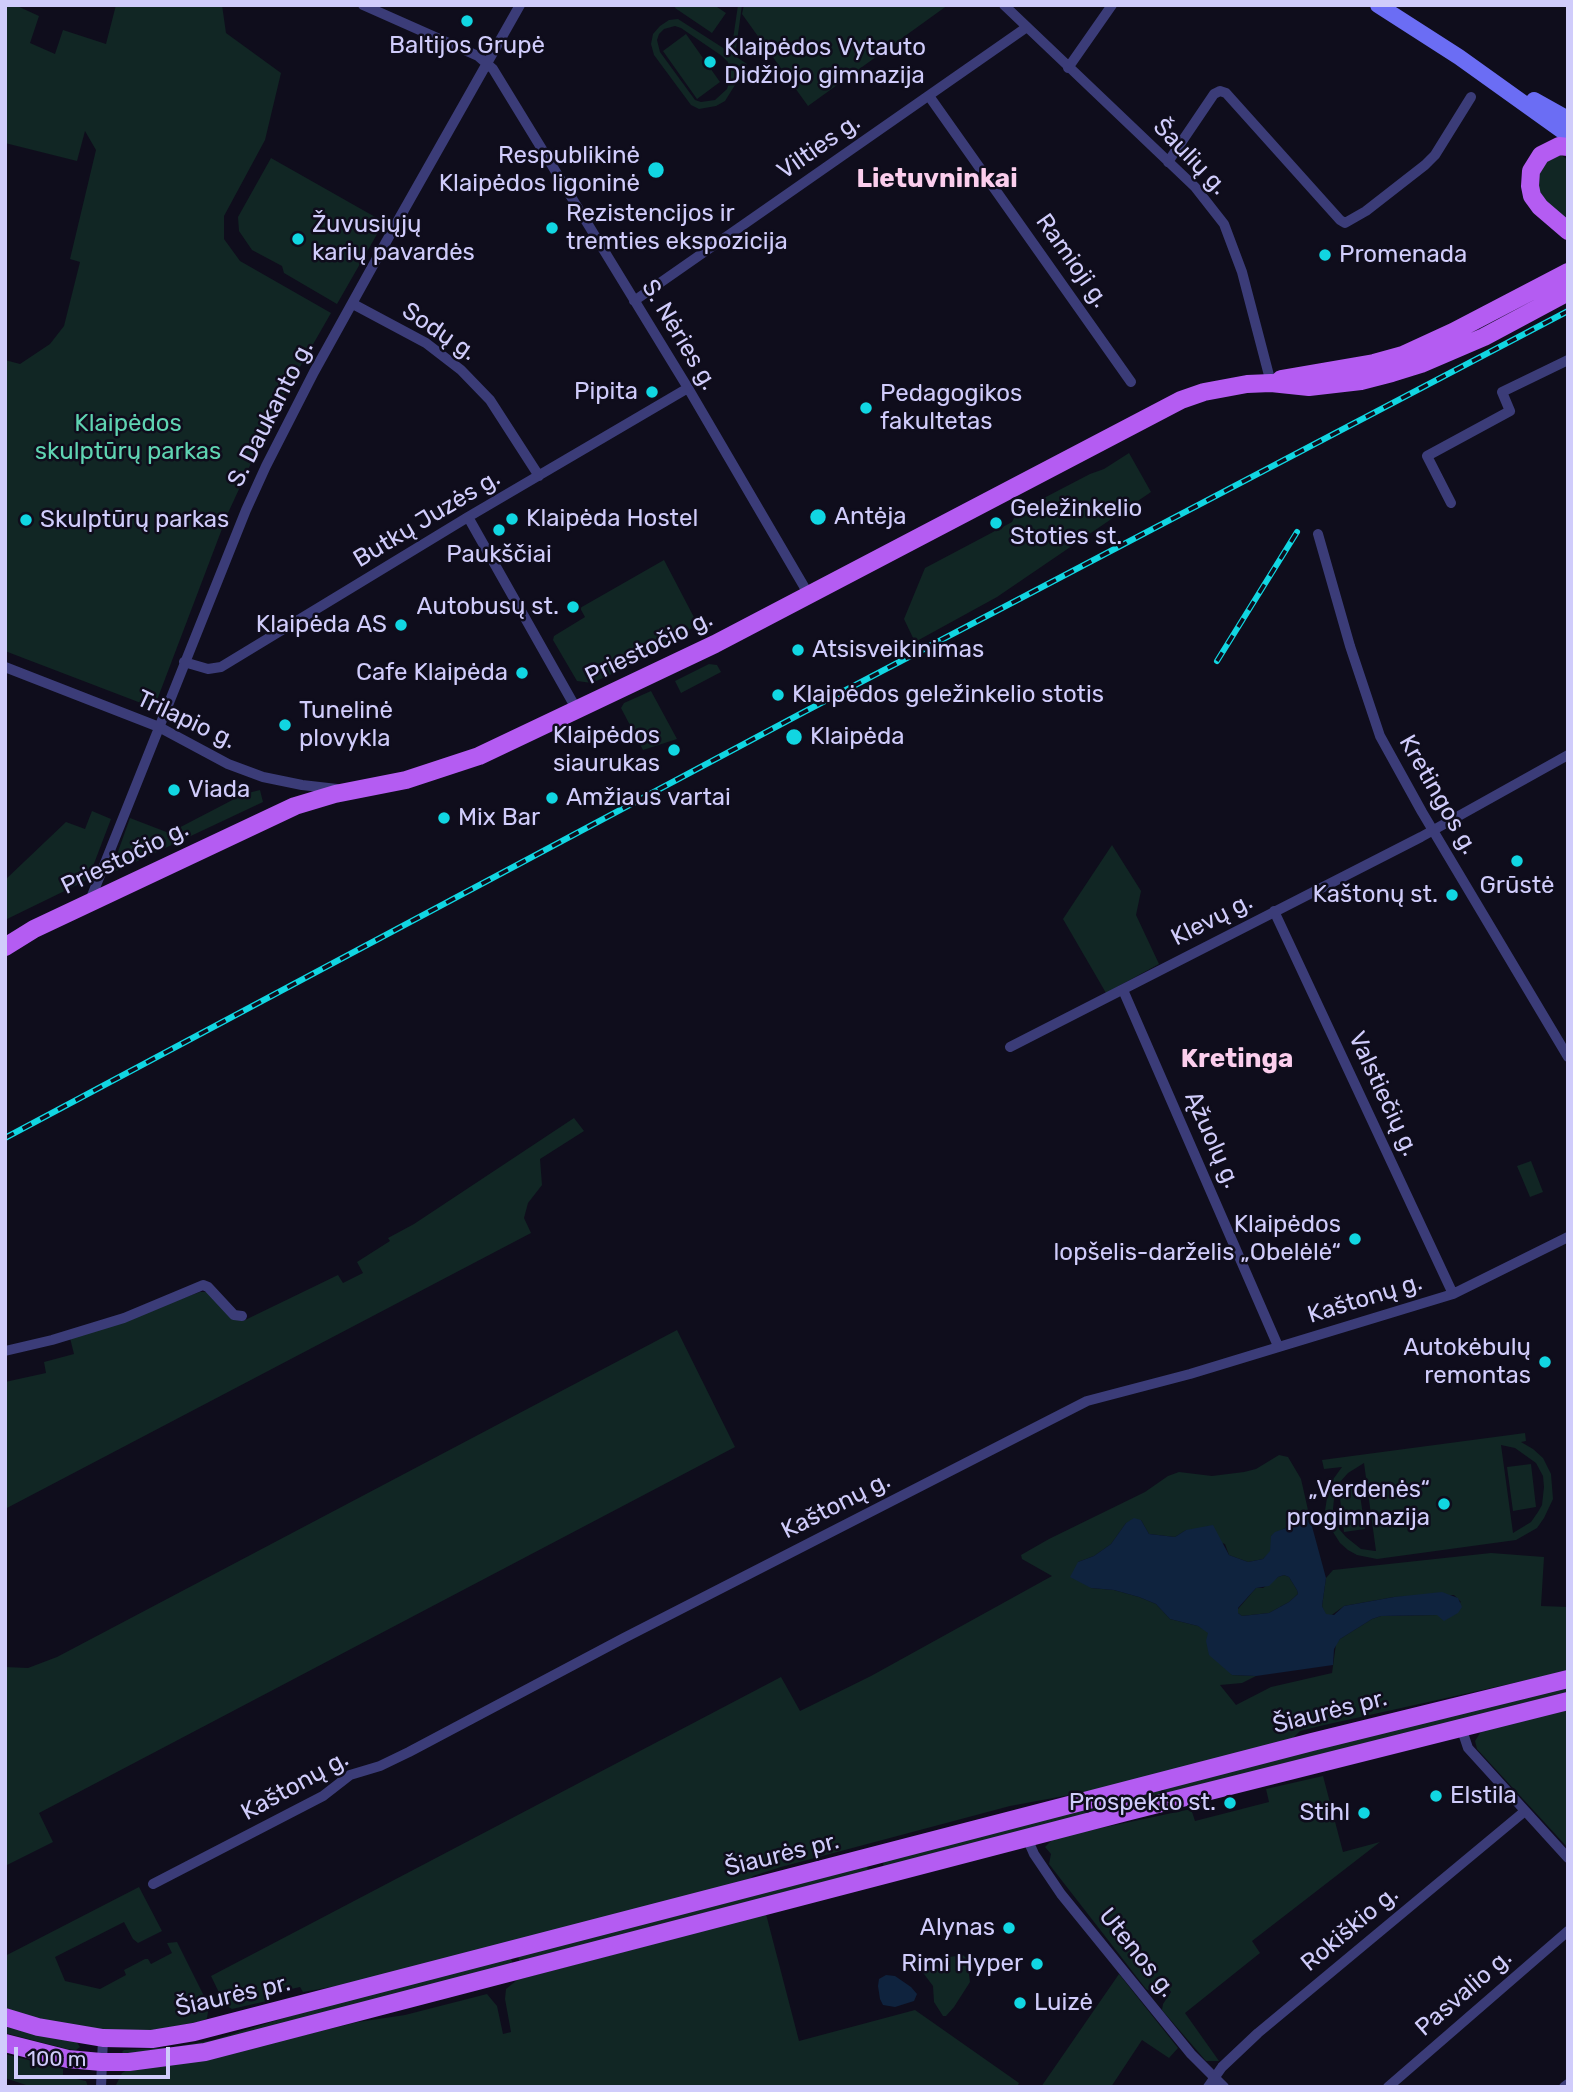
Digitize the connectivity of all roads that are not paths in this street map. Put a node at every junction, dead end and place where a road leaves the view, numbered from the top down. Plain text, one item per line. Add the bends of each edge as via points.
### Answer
1 (363, 5) edge
2 (520, 5) edge
3 (1004, 5) edge
4 (1112, 5) edge
5 (1378, 5) edge
6 (1018, 10) edge
7 (1027, 27) junction
8 (1459, 57) junction
9 (488, 63) junction
10 (1068, 68) junction
11 (929, 96) junction
12 (1471, 97) dead end
13 (1568, 119) edge
14 (1568, 135) edge
15 (1568, 146) edge
16 (1168, 162) junction
17 (1566, 232) edge
18 (1568, 272) edge
19 (1568, 280) edge
20 (1568, 292) edge
21 (634, 301) junction
22 (1547, 303) junction
23 (353, 304) junction
24 (1568, 360) edge
25 (1131, 382) dead end
26 (1271, 383) junction
27 (688, 388) junction
28 (539, 476) junction
29 (1451, 503) dead end
30 (468, 517) junction
31 (1318, 534) dead end
32 (809, 595) junction
33 (184, 662) junction
34 (5, 667) edge
35 (577, 710) junction
36 (159, 727) junction
37 (1568, 755) edge
38 (354, 790) junction
39 (1433, 830) junction
40 (89, 903) junction
41 (1274, 911) junction
42 (34, 929) junction
43 (5, 939) edge
44 (5, 947) edge
45 (1123, 990) junction
46 (1010, 1047) dead end
47 (1568, 1058) edge
48 (1568, 1237) edge
49 (1453, 1294) junction
50 (242, 1316) dead end
51 (1278, 1346) junction
52 (5, 1351) edge
53 (1568, 1679) edge
54 (1568, 1701) edge
55 (1461, 1727) junction
56 (1525, 1811) junction
57 (1027, 1838) junction
58 (881, 1854) junction
59 (1568, 1858) edge
60 (887, 1875) junction
61 (153, 1884) dead end
62 (1568, 1931) edge
63 (5, 2017) edge
64 (103, 2038) junction
65 (5, 2043) edge
66 (101, 2062) junction
67 (1211, 2082) edge
68 (101, 2087) edge
69 (1224, 2087) edge
70 (1388, 2087) edge

1 - 9 street
2 - 9 street, S. Daukanto g.
3 - 6 street, Šaulių g.
4 - 10 street
5 - 8 main road
6 - 7 street, Šaulių g.
7 - 10 street, Šaulių g.
7 - 11 street, Vilties g.
8 - 13 main road
8 - 14 main road
9 - 21 street, S. Nėries g.
9 - 23 street, S. Daukanto g.
10 - 16 street, Šaulių g.
11 - 21 street, Vilties g.
11 - 25 street, Ramioji g.
12 - 16 street via 1435,155 1345,223 1226,93 1214,94
15 - 17 main road via 1541,155 1530,177 1532,196
16 - 26 street, Šaulių g. via 1224,224 1238,259
18 - 26 main road via 1403,355
19 - 22 main road
20 - 22 main road
21 - 27 street, S. Nėries g.
22 - 26 main road via 1484,337 1392,373 1309,387
23 - 28 street, Sodų g. via 426,343 461,370 490,400
23 - 33 street, S. Daukanto g. via 266,466
24 - 29 street via 1502,392 1510,411 1427,456
26 - 32 main road, Priestočio g. via 1224,387 1181,400
27 - 28 street, Butkų Juzės g.
27 - 32 street, S. Nėries g.
28 - 30 street, Butkų Juzės g.
30 - 33 street, Butkų Juzės g. via 221,667 208,669
30 - 35 street
31 - 39 street, Kretingos g. via 1373,718
32 - 35 main road, Priestočio g.
33 - 36 street, S. Daukanto g.
34 - 36 street, Trilapio g.
35 - 38 main road, Priestočio g. via 455,765
36 - 38 street, Trilapio g. via 219,760 263,777
36 - 40 street, S. Daukanto g.
37 - 39 street, Klevų g.
38 - 40 main road, Priestočio g. via 284,810
39 - 41 street, Klevų g.
39 - 47 street, Kretingos g.
40 - 42 main road, Priestočio g.
41 - 45 street, Klevų g.
41 - 49 street, Valstiečių g.
42 - 43 main road, Priestočio g.
42 - 44 main road, Priestočio g.
45 - 46 street, Klevų g.
45 - 51 street, Ąžuolų g.
48 - 49 street, Kaštonų g.
49 - 51 street, Kaštonų g.
50 - 52 street via 234,1315 203,1285 124,1318
51 - 61 street, Kaštonų g. via 1087,1401 409,1752 350,1775 323,1796
53 - 58 main road, Šiaurės pr.
54 - 55 main road, Šiaurės pr.
55 - 56 street via 1468,1748
55 - 57 main road, Šiaurės pr.
56 - 59 street
56 - 67 street, Rokiškio g. via 1258,2033
57 - 60 main road, Šiaurės pr.
57 - 67 street, Utenos g. via 1061,1894
58 - 60 main road via 877,1866
58 - 64 main road, Šiaurės pr. via 194,2032 152,2039
60 - 66 main road, Šiaurės pr. via 205,2052
62 - 70 street, Pasvalio g.
63 - 64 main road, Šiaurės pr.
64 - 66 street
65 - 66 main road, Šiaurės pr.
66 - 68 street
67 - 69 street, Utenos g.

